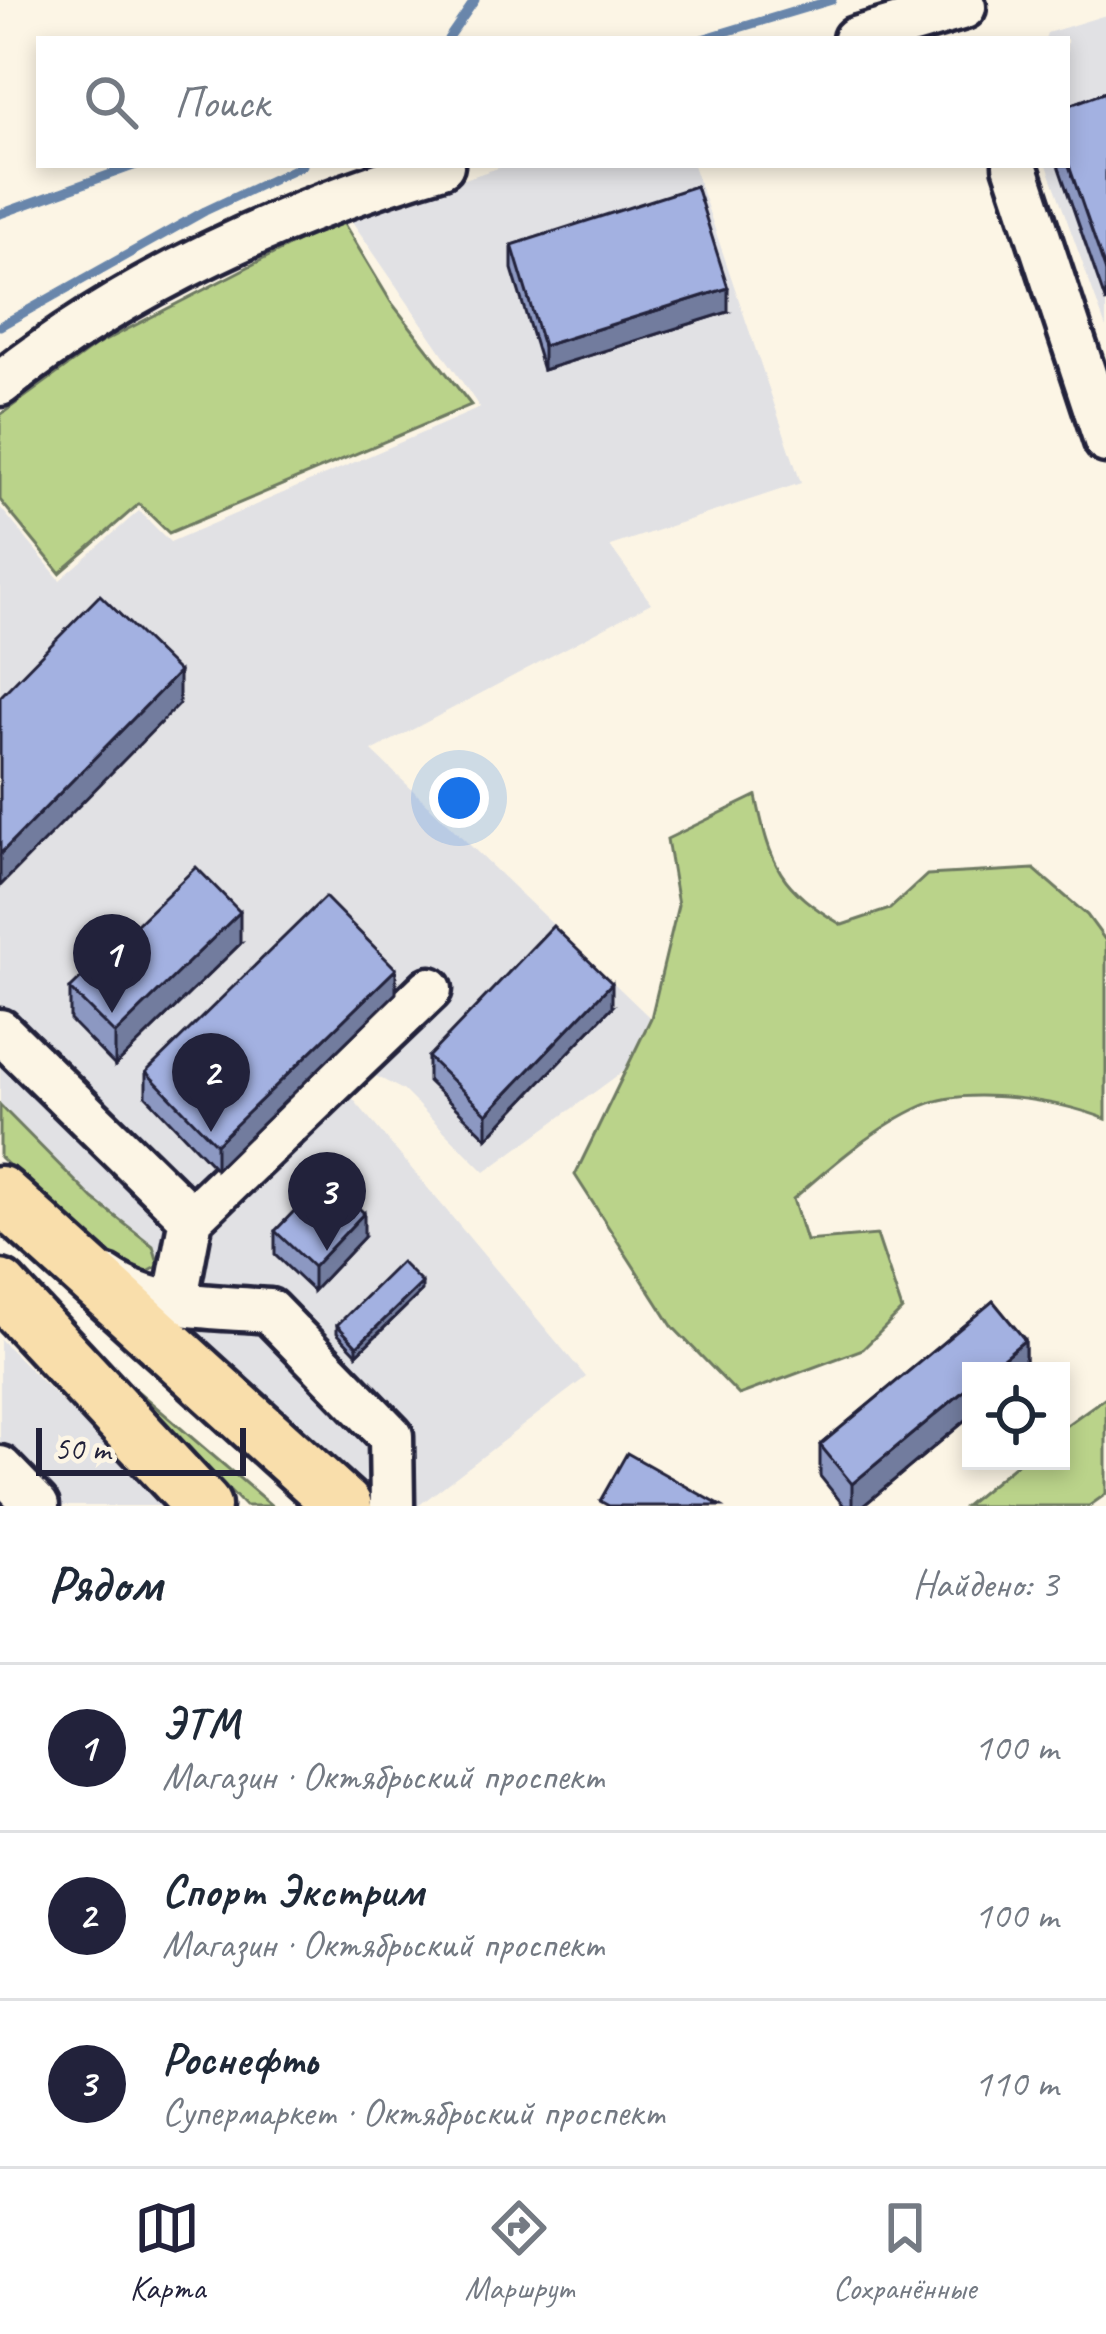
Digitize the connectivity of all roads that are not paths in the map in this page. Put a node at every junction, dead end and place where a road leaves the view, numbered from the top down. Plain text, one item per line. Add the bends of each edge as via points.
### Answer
1 (967, 15) edge
2 (869, 36) edge
3 (434, 168) edge
4 (1016, 168) edge
5 (0, 384) edge
6 (1106, 442) edge
7 (430, 989) dead end
8 (0, 1031) edge
9 (13, 1207) edge
10 (191, 1218) junction
11 (0, 1288) edge
12 (175, 1303) junction
13 (0, 1468) edge
14 (37, 1506) edge
15 (203, 1506) edge
16 (344, 1506) edge
17 (392, 1506) edge

1 - 2 lane
3 - 5 lane via 286,222 161,281
4 - 6 lane
7 - 10 lane
8 - 10 lane
9 - 12 lane via 127,1292
9 - 16 main road
10 - 12 lane
11 - 15 main road
12 - 17 lane via 269,1311 391,1436
13 - 14 lane

